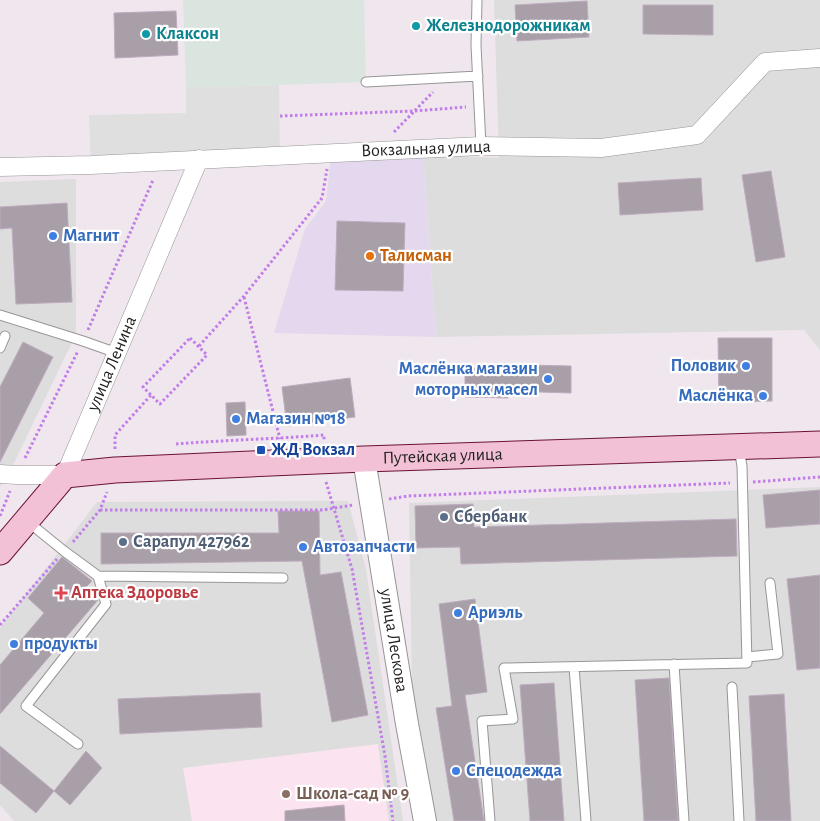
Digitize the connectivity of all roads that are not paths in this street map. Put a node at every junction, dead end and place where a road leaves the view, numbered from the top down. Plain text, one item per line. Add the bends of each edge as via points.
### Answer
1 (477, 0) edge
2 (820, 58) edge
3 (478, 76) junction
4 (366, 82) dead end
5 (481, 146) junction
6 (199, 159) junction
7 (0, 167) edge
8 (0, 315) edge
9 (5, 336) dead end
10 (0, 348) edge
11 (116, 353) junction
12 (820, 444) edge
13 (739, 447) junction
14 (364, 459) junction
15 (0, 474) edge
16 (65, 475) junction
17 (26, 520) junction
18 (0, 552) edge
19 (98, 576) junction
20 (283, 578) dead end
21 (770, 583) dead end
22 (747, 657) junction
23 (674, 664) junction
24 (574, 667) junction
25 (732, 687) dead end
26 (78, 744) dead end
27 (425, 821) edge
28 (490, 821) edge
29 (586, 821) edge
30 (684, 821) edge
31 (739, 821) edge

1 - 3 lane
2 - 5 street, Вокзальная улица via 766,62 697,135 601,148
3 - 4 lane
3 - 5 lane
5 - 6 street, Вокзальная улица
6 - 7 street, Вокзальная улица
6 - 11 street, улица Ленина
8 - 11 lane
9 - 10 lane
11 - 16 street, улица Ленина
12 - 13 main road, Путейская улица
13 - 14 main road, Путейская улица
13 - 22 lane
14 - 16 main road, Путейская улица
14 - 27 street, улица Лескова
15 - 16 street
16 - 17 main road, улица Ленина
17 - 18 main road, улица Ленина
17 - 19 lane
19 - 20 lane
19 - 26 lane via 106,604 26,706
21 - 22 lane via 778,654
22 - 23 lane via 747,663
23 - 24 lane
23 - 30 lane
24 - 28 lane via 504,668 513,719 482,721
24 - 29 lane
25 - 31 lane

